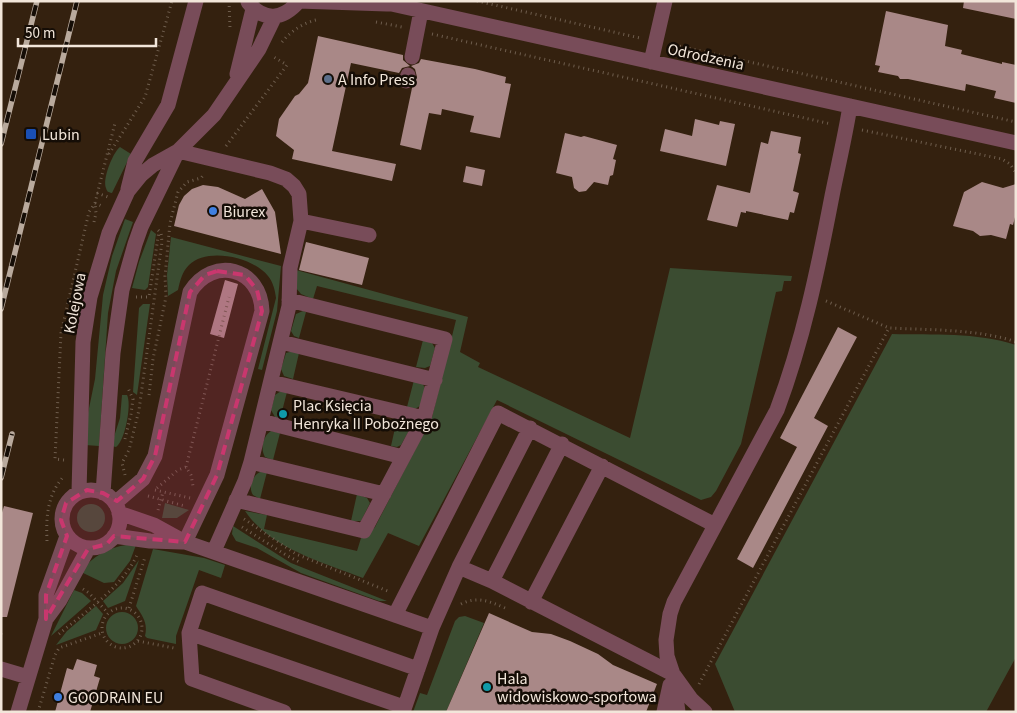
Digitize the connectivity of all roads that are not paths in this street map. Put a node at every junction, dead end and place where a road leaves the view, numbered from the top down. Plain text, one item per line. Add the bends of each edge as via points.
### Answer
1 (196, 1) edge
2 (298, 1) edge
3 (665, 1) edge
4 (384, 3) edge
5 (250, 5) edge
6 (421, 11) junction
7 (275, 16) junction
8 (412, 57) dead end
9 (651, 62) junction
10 (235, 83) junction
11 (850, 106) junction
12 (1016, 143) edge
13 (178, 151) junction
14 (128, 191) junction
15 (301, 221) junction
16 (369, 236) dead end
17 (289, 300) junction
18 (281, 342) junction
19 (435, 380) junction
20 (272, 382) junction
21 (424, 418) junction
22 (262, 421) junction
23 (530, 428) junction
24 (562, 444) junction
25 (403, 457) junction
26 (251, 462) junction
27 (602, 466) junction
28 (79, 492) junction
29 (103, 493) junction
30 (384, 494) junction
31 (236, 500) junction
32 (117, 508) junction
33 (715, 525) junction
34 (67, 536) junction
35 (114, 536) junction
36 (185, 542) junction
37 (88, 549) junction
38 (214, 551) junction
39 (459, 567) junction
40 (492, 582) junction
41 (531, 602) junction
42 (395, 615) junction
43 (46, 619) junction
44 (432, 628) junction
45 (189, 633) junction
46 (418, 669) junction
47 (1, 670) edge
48 (673, 674) junction
49 (28, 677) junction
50 (403, 710) edge
51 (18, 712) edge
52 (284, 712) edge
53 (664, 712) edge
54 (678, 712) edge
55 (705, 712) edge

1 - 14 street via 168,105 135,161
2 - 4 street, Odrodzenia
2 - 7 street via 285,14
3 - 9 street
4 - 6 street, Odrodzenia
5 - 7 street via 267,16
5 - 10 street, Kolejowa
6 - 8 street
6 - 9 street, Odrodzenia
7 - 10 street, Kolejowa via 259,49
9 - 11 street, Odrodzenia
10 - 13 street, Kolejowa via 214,115
11 - 12 street, Odrodzenia
11 - 33 street via 812,295 793,364 777,410
13 - 14 street, Kolejowa via 153,165
13 - 15 street via 286,179 299,194
13 - 29 street, Kolejowa via 135,244 122,290 116,326
14 - 28 street, Kolejowa via 103,254 86,319
15 - 16 street
15 - 17 street via 290,268
17 - 18 street
17 - 19 street via 445,339
18 - 19 street
18 - 20 street
19 - 21 street
20 - 21 street
20 - 22 street
21 - 25 street
22 - 25 street
22 - 26 street
23 - 24 street
23 - 39 street
23 - 42 street via 498,413
24 - 27 street
24 - 40 street
25 - 30 street
26 - 30 street
26 - 31 street
27 - 33 street
27 - 41 street
28 - 29 street via 95,490
28 - 34 street via 62,511
29 - 32 street
30 - 31 street via 364,531
31 - 38 street
32 - 35 street via 119,525
32 - 36 street
32 - 36 street via 156,456 190,292 195,282 217,271 235,271 245,275 258,290 262,312 217,476 197,505
33 - 48 street via 670,614 666,640
34 - 37 street
34 - 43 street via 46,595
35 - 36 street
35 - 37 street via 107,544
36 - 38 street
37 - 43 street
38 - 42 street
39 - 40 street
39 - 44 street
40 - 41 street
41 - 48 street
42 - 44 street
43 - 49 street
44 - 46 street
45 - 46 street via 202,593
45 - 50 street
45 - 52 street via 192,679
46 - 50 street
47 - 49 street
48 - 53 street
48 - 54 street
48 - 55 street via 691,700
49 - 51 street

